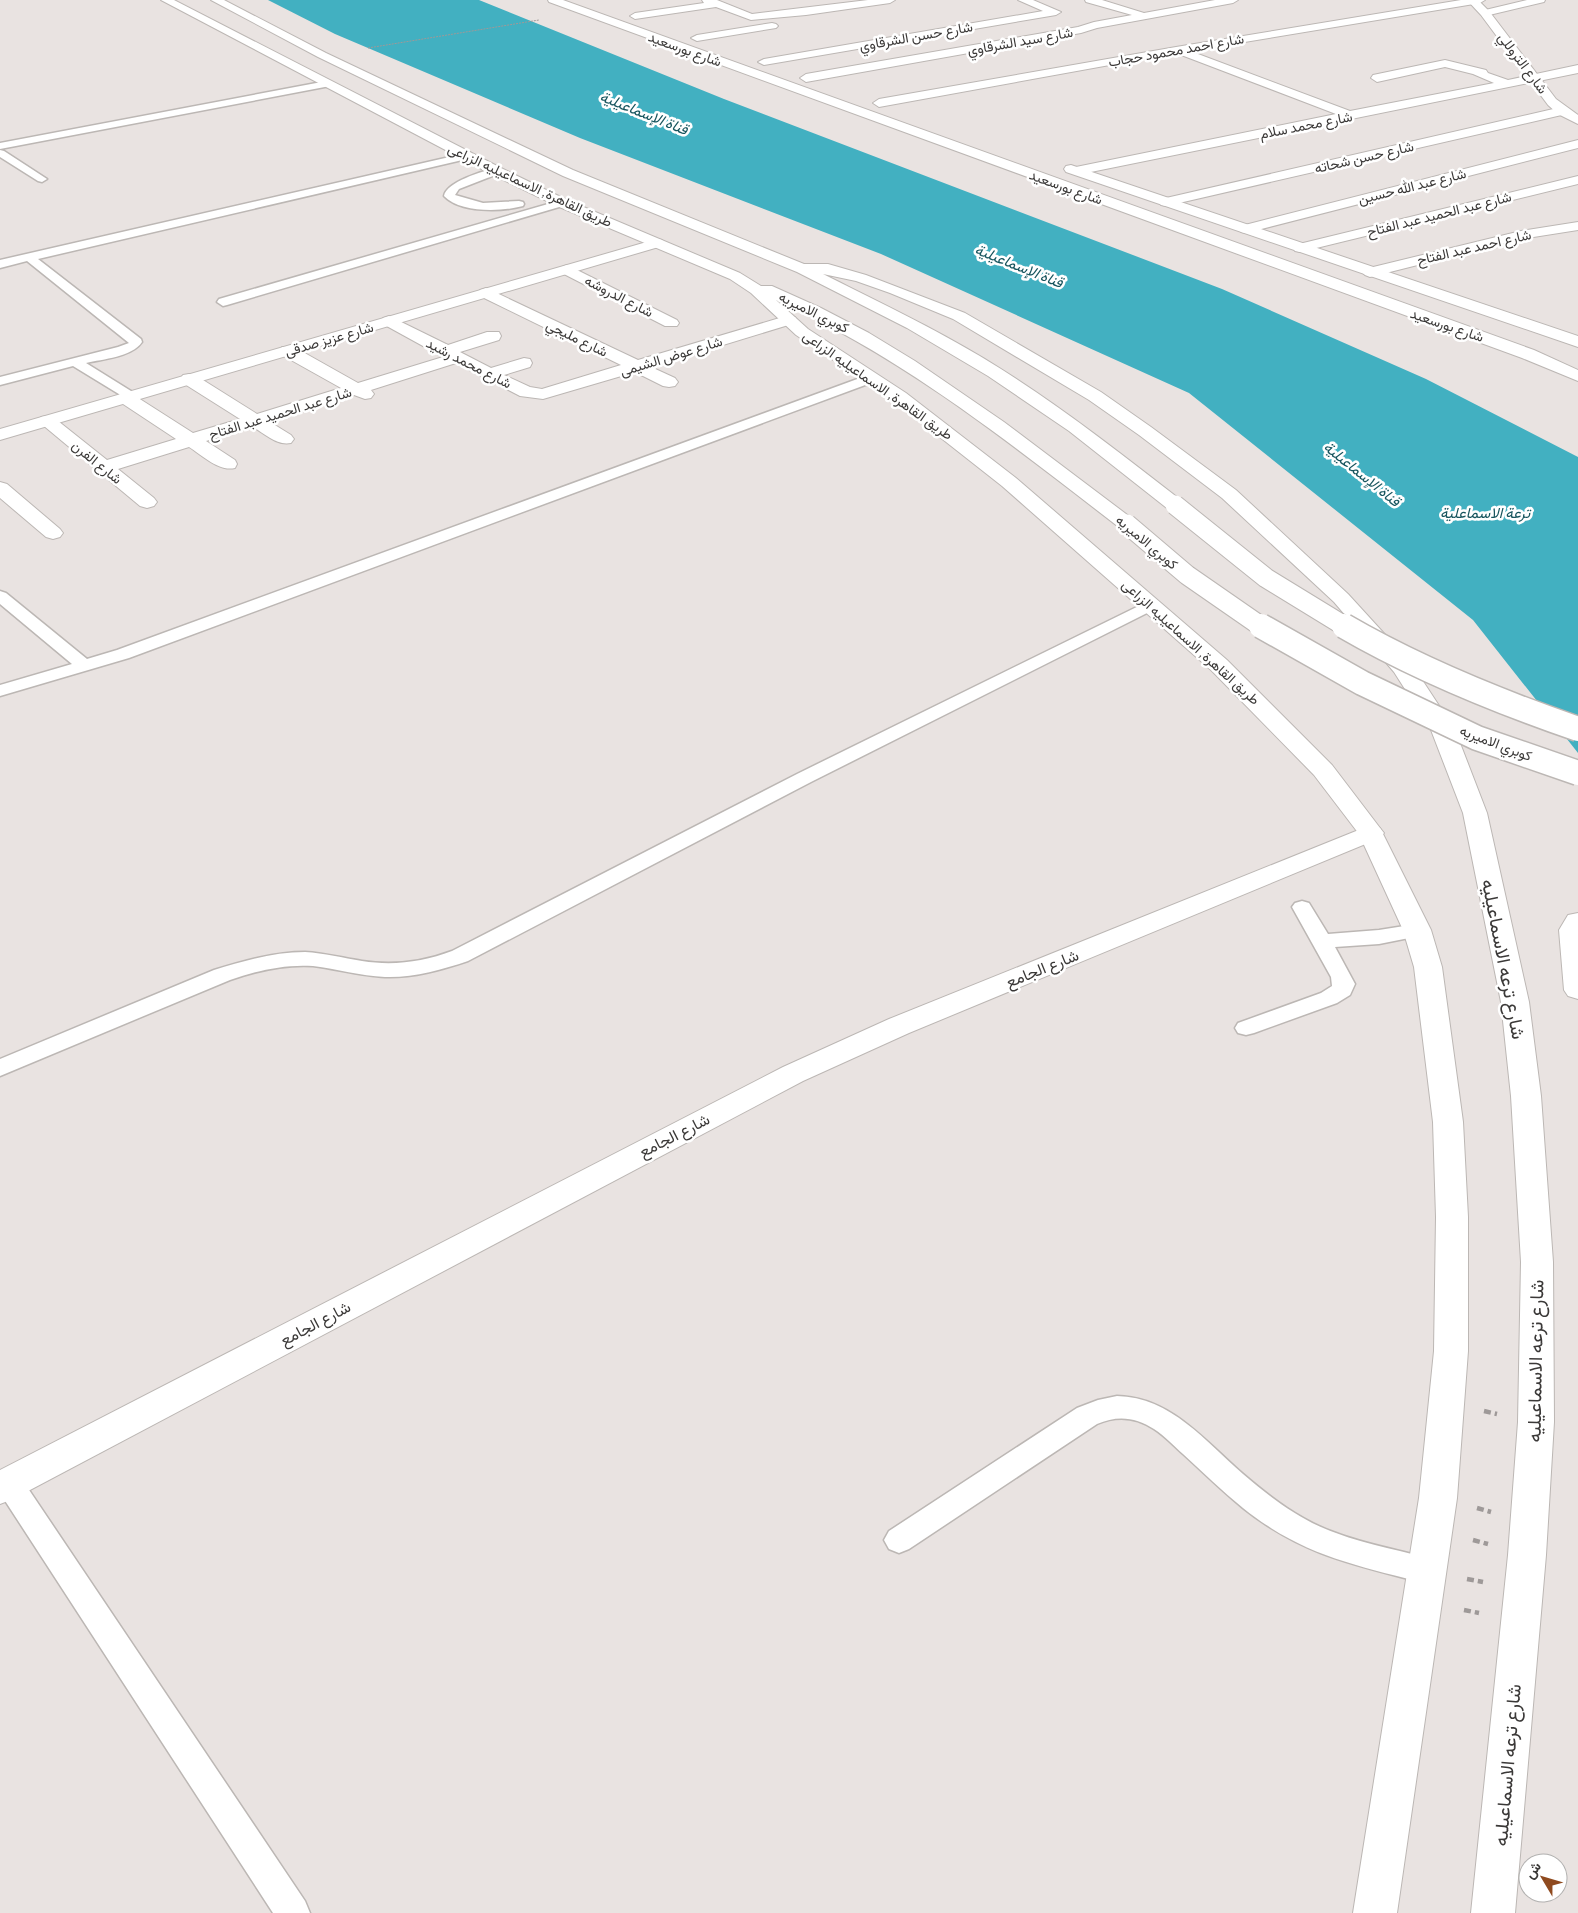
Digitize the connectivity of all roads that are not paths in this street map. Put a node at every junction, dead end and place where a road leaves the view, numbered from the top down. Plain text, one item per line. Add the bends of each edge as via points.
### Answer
1 (166, 0) edge
2 (216, 0) edge
3 (553, 0) edge
4 (591, 0) edge
5 (890, 0) edge
6 (1024, 0) edge
7 (1090, 0) edge
8 (1232, 0) edge
9 (1475, 0) edge
10 (1540, 0) edge
11 (745, 2) dead end
12 (714, 3) edge
13 (1061, 4) dead end
14 (1044, 7) junction
15 (1485, 12) junction
16 (786, 13) junction
17 (1146, 15) junction
18 (635, 16) junction
19 (1052, 23) dead end
20 (812, 24) dead end
21 (773, 26) dead end
22 (1077, 31) junction
23 (986, 33) dead end
24 (697, 38) junction
25 (846, 38) dead end
26 (1013, 42) junction
27 (864, 45) junction
28 (1176, 50) junction
29 (764, 62) junction
30 (1578, 69) edge
31 (1411, 70) junction
32 (806, 78) junction
33 (1377, 78) dead end
34 (1537, 79) junction
35 (328, 84) junction
36 (1510, 84) junction
37 (834, 87) dead end
38 (1478, 90) junction
39 (908, 112) dead end
40 (120, 113) dead end
41 (1351, 116) junction
42 (1573, 116) edge
43 (129, 122) junction
44 (1578, 144) edge
45 (0, 146) edge
46 (512, 146) junction
47 (0, 153) edge
48 (467, 156) junction
49 (547, 164) junction
50 (1058, 165) dead end
51 (1076, 171) junction
52 (496, 172) junction
53 (42, 178) dead end
54 (1578, 180) edge
55 (556, 200) junction
56 (1166, 202) junction
57 (1578, 226) edge
58 (1246, 229) junction
59 (657, 243) junction
60 (1300, 248) junction
61 (29, 257) junction
62 (0, 264) edge
63 (802, 269) junction
64 (567, 270) junction
65 (1370, 272) junction
66 (735, 276) junction
67 (486, 293) junction
68 (223, 302) dead end
69 (789, 320) junction
70 (389, 321) junction
71 (671, 323) dead end
72 (493, 336) dead end
73 (1578, 342) edge
74 (288, 351) junction
75 (450, 355) junction
76 (75, 362) junction
77 (524, 363) dead end
78 (636, 367) junction
79 (489, 374) junction
80 (1578, 376) edge
81 (871, 378) junction
82 (189, 380) junction
83 (0, 381) edge
84 (669, 382) dead end
85 (356, 389) junction
86 (552, 393) joint
87 (129, 397) junction
88 (377, 400) dead end
89 (255, 420) junction
90 (47, 421) junction
91 (0, 436) edge
92 (285, 439) dead end
93 (191, 440) junction
94 (228, 464) dead end
95 (104, 467) junction
96 (0, 488) edge
97 (147, 502) dead end
98 (53, 533) dead end
99 (0, 596) edge
100 (1151, 605) junction
101 (85, 666) junction
102 (0, 691) edge
103 (1578, 729) edge
104 (1578, 773) edge
105 (1475, 813) joint
106 (1371, 833) junction
107 (1302, 907) dead end
108 (1578, 920) edge
109 (1417, 930) junction
110 (1322, 941) junction
111 (1578, 990) edge
112 (1246, 1028) dead end
113 (0, 1068) edge
114 (5, 1485) edge
115 (899, 1540) dead end
116 (1426, 1587) junction
117 (293, 1913) edge
118 (1375, 1913) edge
119 (1493, 1913) edge

1 - 35 main road, طريق القاهرة, الاسماعيليه الزراعى via 298,75
2 - 46 main road, طريق القاهرة, الاسماعيليه الزراعى
3 - 80 main road, شارع بورسعيد via 1528,354
4 - 18 main road, شارع بورسعيد
5 - 16 main road
6 - 14 main road
7 - 17 main road
8 - 17 main road, شارع سيد الشرقاوي
9 - 15 main road, شارع التروللي
9 - 28 main road, شارع احمد محمود حجاب
10 - 15 main road
11 - 12 main road
12 - 16 main road via 749,17
12 - 18 main road
13 - 14 main road
14 - 27 main road, شارع حسن الشرقاوي via 1056,12
15 - 34 main road, شارع التروللي
16 - 20 main road
17 - 22 main road, شارع سيد الشرقاوي
18 - 24 main road, شارع بورسعيد
19 - 22 main road
21 - 24 main road
22 - 26 main road, شارع سيد الشرقاوي
23 - 26 main road
24 - 29 main road, شارع بورسعيد
25 - 27 main road
26 - 32 main road, شارع سيد الشرقاوي
27 - 29 main road, شارع حسن الشرقاوي
28 - 39 main road, شارع احمد محمود حجاب via 875,101
28 - 41 main road
29 - 32 main road, شارع بورسعيد
30 - 34 main road, شارع محمد سلام
31 - 33 main road
31 - 36 main road via 1447,63
31 - 38 main road
32 - 37 main road, شارع بورسعيد
34 - 36 main road, شارع محمد سلام
34 - 42 main road, شارع التروللي via 1552,102
35 - 43 lane
35 - 48 main road, طريق القاهرة, الاسماعيليه الزراعى
36 - 38 main road, شارع محمد سلام
38 - 41 main road, شارع محمد سلام
40 - 43 lane via 119,116
41 - 51 main road, شارع محمد سلام
42 - 56 main road, شارع حسن شحاته
43 - 45 lane
44 - 58 main road, شارع عبد الله حسين
46 - 48 main road
46 - 49 main road, طريق القاهرة, الاسماعيليه الزراعى
47 - 53 lane
48 - 52 main road, طريق القاهرة, الاسماعيليه الزراعى
48 - 61 lane
49 - 52 main road
49 - 63 main road, طريق القاهرة, الاسماعيليه الزراعى
50 - 51 main road, شارع بورسعيد
51 - 56 main road, شارع بورسعيد
52 - 55 main road, طريق القاهرة, الاسماعيليه الزراعى
52 - 55 lane via 455,187 449,196 483,208
54 - 60 main road, شارع عبد الحميد عبد الفتاح
55 - 59 main road, طريق القاهرة, الاسماعيليه الزراعى
55 - 68 lane
56 - 58 main road, شارع بورسعيد
57 - 65 main road, شارع احمد عبد الفتاح via 1521,235
58 - 60 main road, شارع بورسعيد
59 - 64 main road, شارع عزيز صدقى
59 - 66 main road, طريق القاهرة, الاسماعيليه الزراعى
60 - 65 main road, شارع بورسعيد
61 - 62 lane
61 - 76 lane via 136,342 129,348
63 - 103 main road, bridge via 913,325 994,372 1075,427 1279,586 1346,627 1434,672
63 - 105 main road, طريق القاهرة, الاسماعيليه الزراعى via 828,269 861,278 959,316 1113,408 1229,494 1341,598 1403,668 1443,730
64 - 67 main road, شارع عزيز صدقى
64 - 71 main road, شارع الدروشه
65 - 73 main road, شارع بورسعيد
66 - 69 main road, طريق القاهرة, الاسماعيليه الزراعى via 757,290
66 - 104 main road, كوبري الاميريه, bridge via 820,313 917,369 1127,524 1187,575 1258,623 1362,683 1477,738
67 - 70 main road, شارع عزيز صدقى
67 - 78 main road, شارع مليجي
69 - 78 main road, شارع عوض الشيمى
69 - 81 main road, طريق القاهرة, الاسماعيليه الزراعى
70 - 74 main road, شارع عزيز صدقى
70 - 75 main road, شارع محمد رشيد
72 - 75 main road, شارع عبد الحميد عبد الفتاح
74 - 82 main road, شارع عزيز صدقى
74 - 85 main road
75 - 79 main road, شارع محمد رشيد
75 - 85 main road, شارع عبد الحميد عبد الفتاح
76 - 83 lane
76 - 87 lane
77 - 79 main road
78 - 84 main road, شارع مليجي
78 - 86 main road, شارع عوض الشيمى
79 - 86 main road, شارع محمد رشيد via 533,394
81 - 100 main road, طريق القاهرة, الاسماعيليه الزراعى via 954,438
81 - 101 lane
82 - 87 main road, شارع عزيز صدقى
82 - 89 main road
85 - 88 main road
85 - 89 main road, شارع عبد الحميد عبد الفتاح
87 - 90 main road, شارع عزيز صدقى
87 - 93 main road
89 - 92 main road
89 - 93 main road, شارع عبد الحميد عبد الفتاح
90 - 91 main road, شارع عزيز صدقى
90 - 95 main road, شارع الفرن
93 - 94 main road
93 - 95 main road, شارع عبد الحميد عبد الفتاح
95 - 97 main road, شارع الفرن
96 - 98 main road
99 - 101 lane
100 - 106 main road, طريق القاهرة, الاسماعيليه الزراعى via 1271,715 1323,770
100 - 113 lane via 804,778 460,956 422,968 401,970 303,959 248,966
101 - 102 lane
105 - 119 main road, شارع ترعه الاسماعيليه via 1515,1002 1526,1096 1536,1254 1536,1422 1527,1555
106 - 109 main road, طريق القاهرة, الاسماعيليه الزراعى
106 - 114 main road, شارع الجامع via 899,1026 793,1074
107 - 110 lane
108 - 111 main road via 1573,930
109 - 110 lane via 1379,937
109 - 116 main road, طريق القاهرة, الاسماعيليه الزراعى via 1428,966 1442,1059 1452,1217 1451,1351
110 - 112 lane via 1342,977 1342,990 1329,998
114 - 117 lane
115 - 116 lane via 1087,1416 1100,1409 1134,1407 1166,1422 1264,1508 1310,1536
116 - 118 main road

